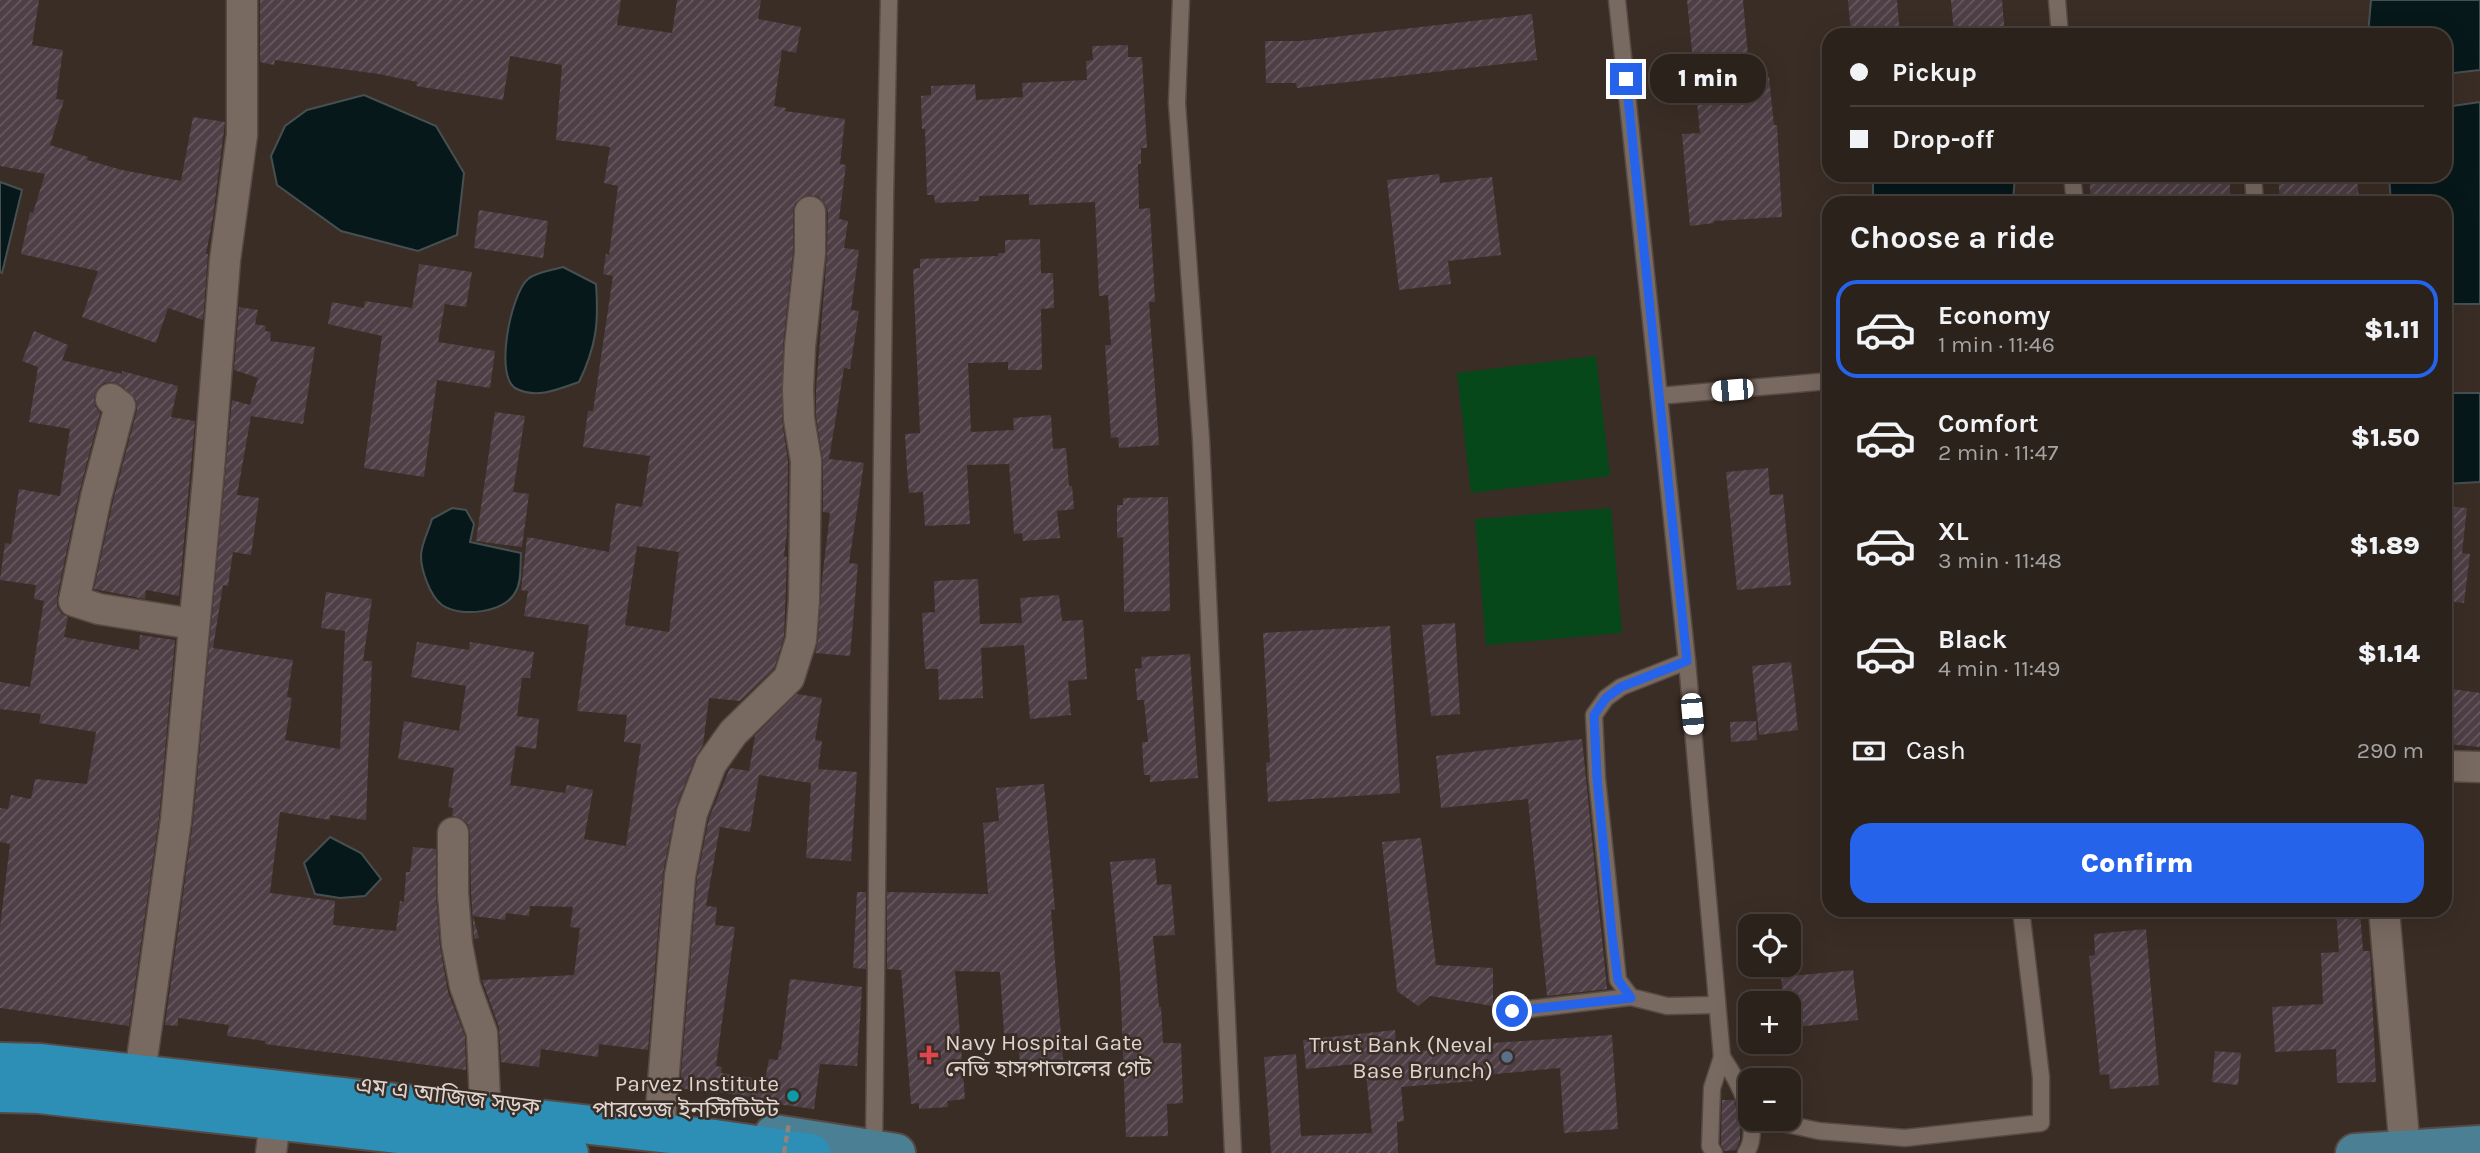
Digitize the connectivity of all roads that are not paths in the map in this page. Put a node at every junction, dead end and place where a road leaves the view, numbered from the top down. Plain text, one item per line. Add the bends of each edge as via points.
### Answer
1 (242, 0) edge
2 (889, 0) edge
3 (1181, 0) edge
4 (1618, 0) edge
5 (2057, 0) edge
6 (2059, 28) edge
7 (810, 212) dead end
8 (1822, 382) edge
9 (1659, 396) junction
10 (111, 399) dead end
11 (193, 624) junction
12 (1687, 661) junction
13 (2452, 766) edge
14 (2480, 767) edge
15 (453, 833) dead end
16 (2022, 917) edge
17 (2385, 917) edge
18 (1631, 998) junction
19 (1716, 1005) junction
20 (1512, 1011) dead end
21 (0, 1047) edge
22 (1722, 1057) junction
23 (142, 1059) junction
24 (0, 1062) edge
25 (1738, 1079) edge
26 (0, 1093) edge
27 (485, 1101) junction
28 (0, 1108) edge
29 (660, 1120) junction
30 (1801, 1126) edge
31 (1751, 1131) edge
32 (272, 1145) edge
33 (2480, 1145) edge
34 (2405, 1150) junction
35 (885, 1151) edge
36 (436, 1153) edge
37 (569, 1153) edge
38 (811, 1153) edge
39 (1233, 1153) edge
40 (1714, 1153) edge
41 (1746, 1153) edge
42 (2355, 1153) edge

1 - 11 street via 242,135 225,260
2 - 35 lane
3 - 39 lane via 1177,103 1201,439
4 - 9 lane
5 - 6 lane
7 - 29 street via 798,389 806,461 801,640 789,678 733,733 710,764 692,813 680,876
8 - 9 lane
9 - 12 lane
10 - 11 street via 120,406 74,601
11 - 23 street via 176,820
12 - 18 lane via 1621,687 1594,715 1613,946 1618,980
12 - 19 lane
13 - 14 street
15 - 27 street via 457,944 465,986 482,1033
16 - 30 lane via 2041,1123 1905,1138
17 - 34 street
18 - 19 lane via 1667,1006
18 - 20 lane
19 - 22 lane
21 - 23 main road, এম এ আজিজ সড়ক
22 - 25 lane
22 - 40 lane via 1712,1088 1710,1146
23 - 27 main road, এম এ আজিজ সড়ক
24 - 38 highway
26 - 37 highway
27 - 29 main road, এম এ আজিজ সড়ক
28 - 32 main road via 106,1117
29 - 35 main road, এম এ আজিজ সড়ক
31 - 41 lane via 1752,1144
32 - 36 main road
33 - 34 main road
34 - 42 main road

